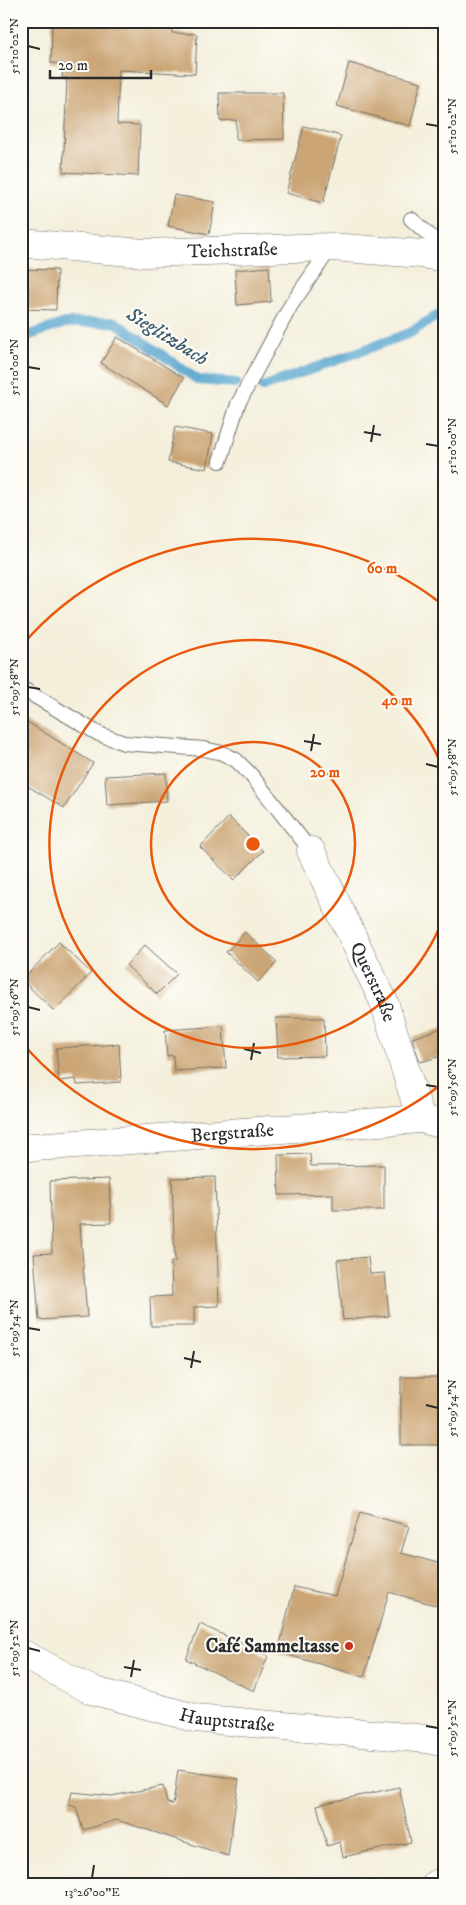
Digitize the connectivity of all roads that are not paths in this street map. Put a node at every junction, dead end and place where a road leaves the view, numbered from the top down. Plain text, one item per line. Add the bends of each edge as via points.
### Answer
1 (411, 219) dead end
2 (21, 243) edge
3 (331, 247) junction
4 (445, 249) edge
5 (445, 258) edge
6 (220, 461) dead end
7 (21, 688) edge
8 (311, 851) joint
9 (433, 1122) edge
10 (21, 1148) edge
11 (21, 1653) edge
12 (445, 1743) edge
13 (445, 1882) edge
14 (436, 1884) edge

1 - 4 lane
2 - 3 street, Teichstraße via 144,253
3 - 5 street, Teichstraße
3 - 6 lane via 291,305 238,404
7 - 8 lane via 99,734 124,743 222,752 251,775
8 - 9 street, Querstraße via 384,1002
9 - 10 street, Bergstraße
11 - 12 street, Hauptstraße via 91,1690 195,1718
13 - 14 street

